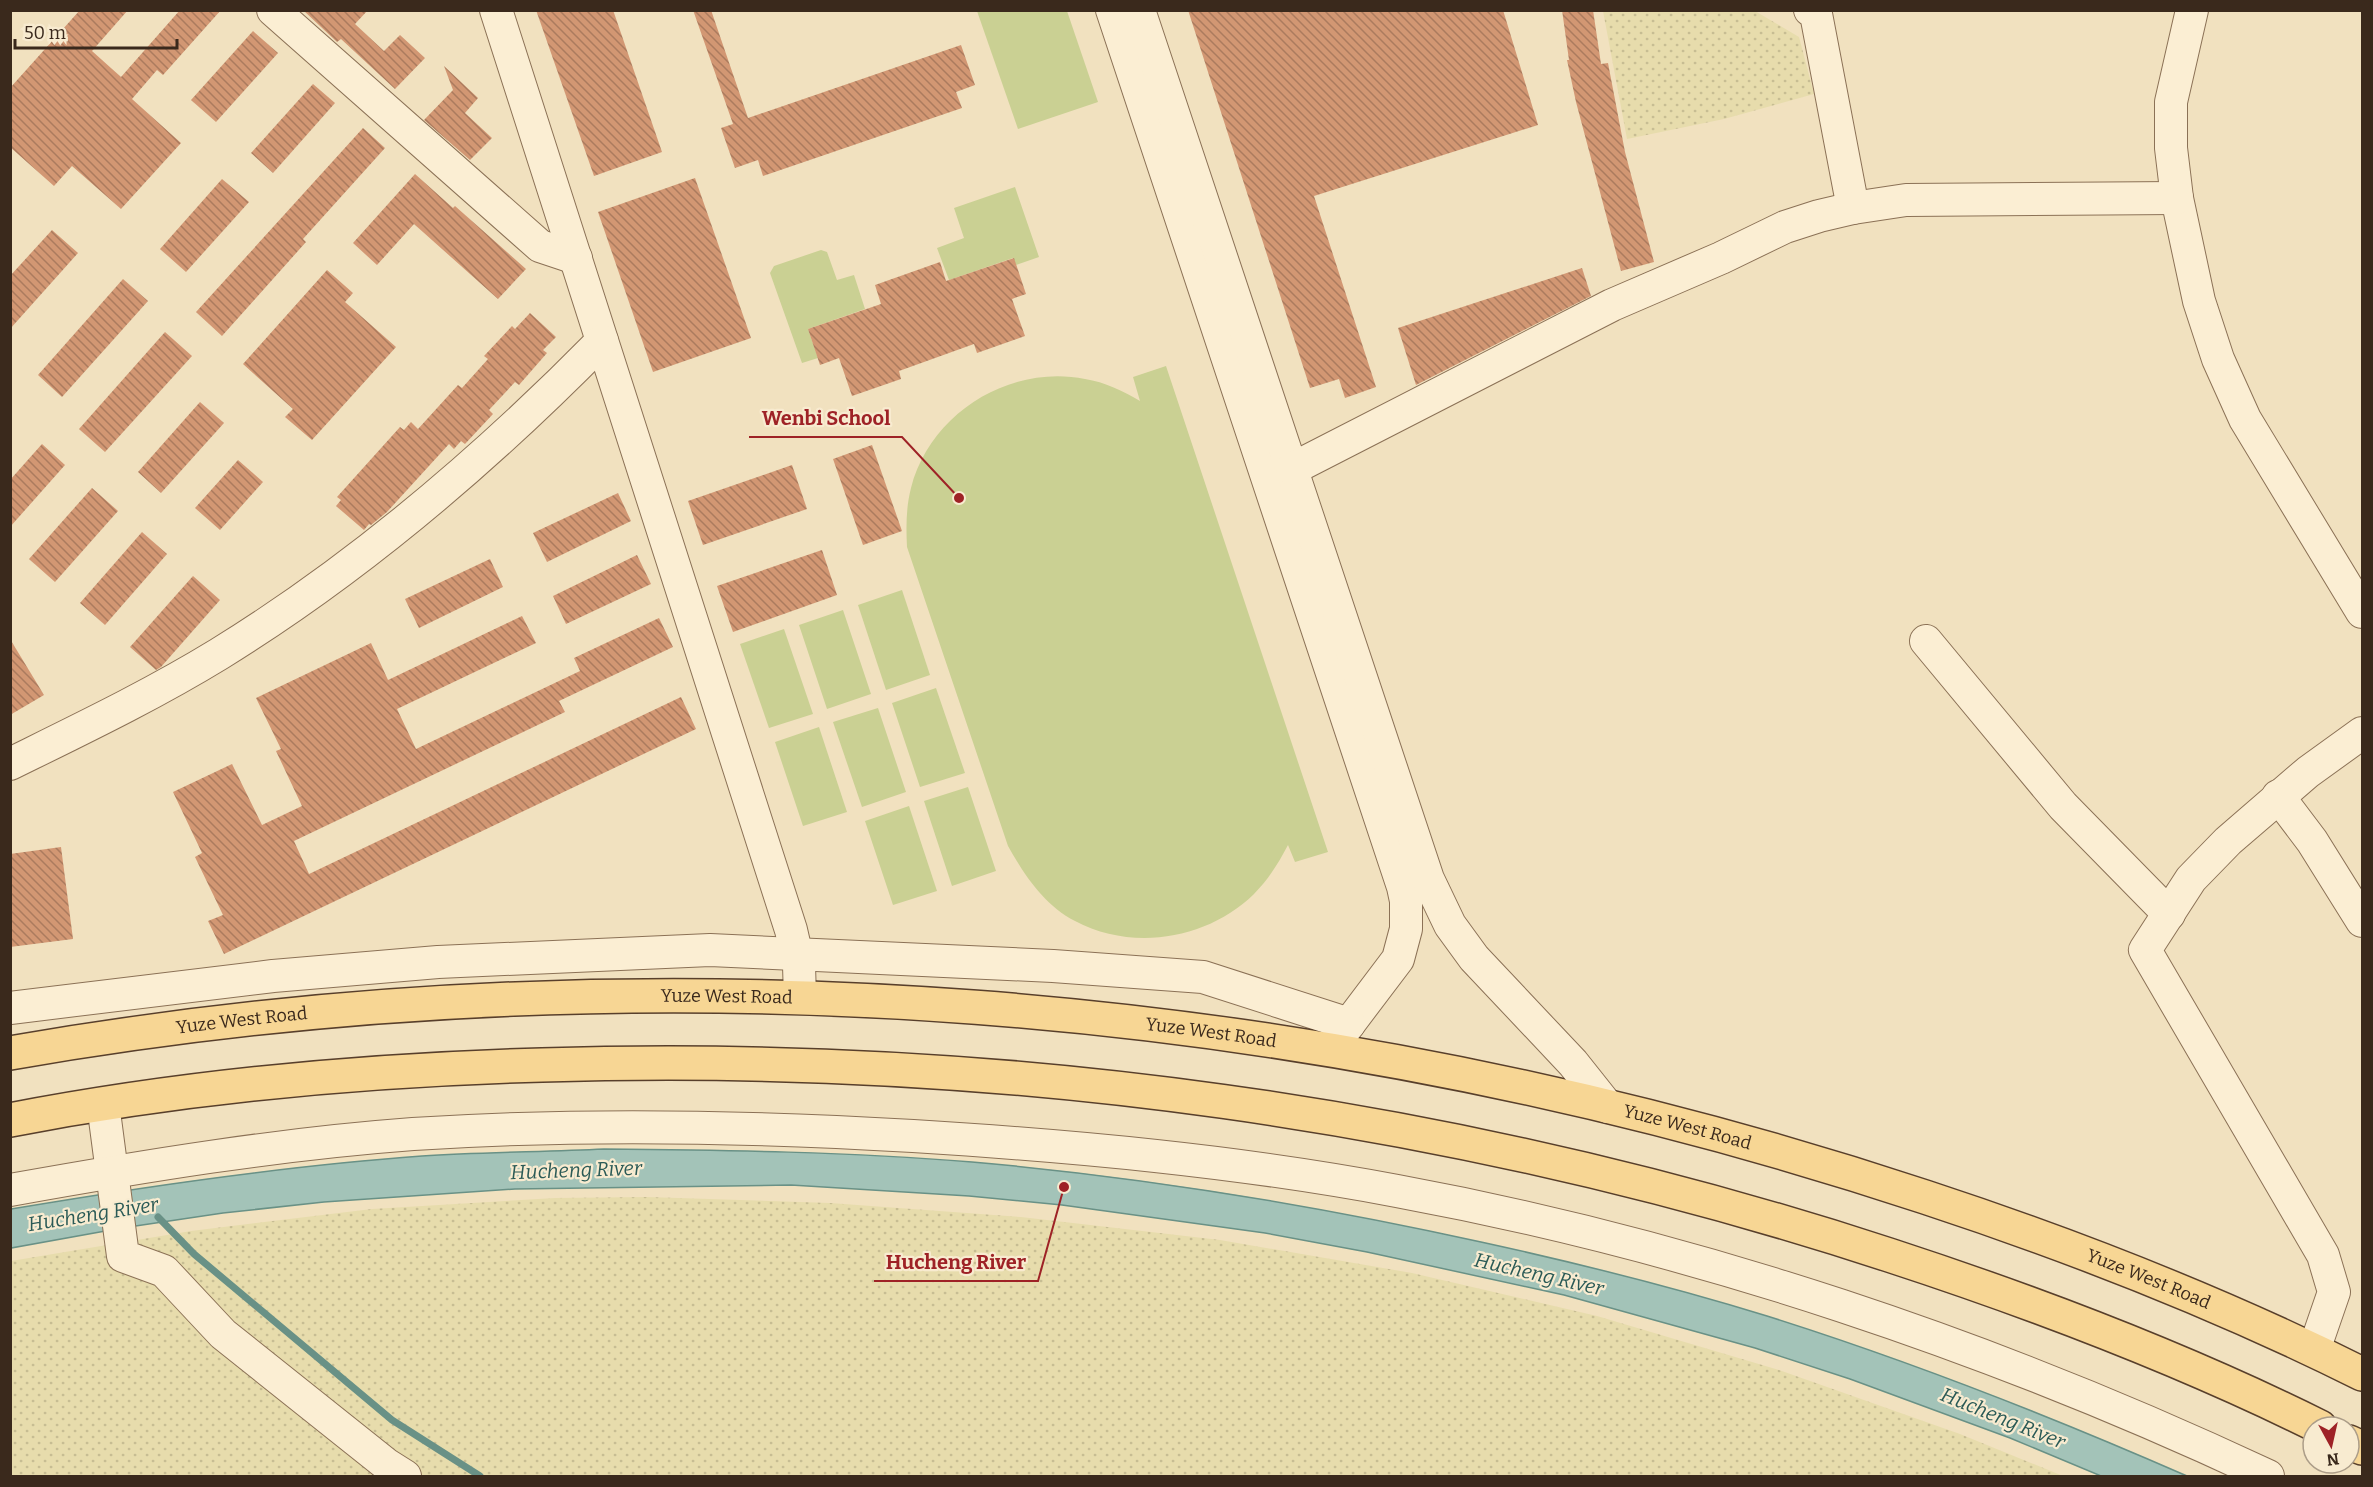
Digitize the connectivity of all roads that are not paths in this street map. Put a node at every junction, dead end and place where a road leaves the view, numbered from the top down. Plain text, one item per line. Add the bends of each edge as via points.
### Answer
1 (273, 10) edge
2 (496, 10) edge
3 (1112, 10) edge
4 (1139, 10) edge
5 (1810, 10) edge
6 (2192, 10) edge
7 (2177, 198) junction
8 (1853, 207) junction
9 (576, 258) junction
10 (602, 341) junction
11 (1292, 470) junction
12 (2362, 612) edge
13 (1926, 641) dead end
14 (2362, 733) edge
15 (10, 764) edge
16 (2278, 796) junction
17 (2169, 914) junction
18 (2362, 921) edge
19 (797, 954) junction
20 (800, 998) junction
21 (10, 1008) edge
22 (1349, 1024) junction
23 (1329, 1051) junction
24 (10, 1053) edge
25 (104, 1104) junction
26 (1608, 1107) junction
27 (10, 1120) edge
28 (112, 1175) junction
29 (10, 1190) edge
30 (2314, 1350) junction
31 (2362, 1374) edge
32 (2301, 1418) edge
33 (405, 1476) edge
34 (2268, 1476) edge

1 - 9 street via 540,246
2 - 9 street
3 - 22 street via 1403,887 1406,928 1398,958
4 - 11 street
5 - 8 street via 1816,14
6 - 7 street via 2171,102
7 - 8 street via 1932,199
7 - 12 street via 2199,301 2231,390
8 - 11 street via 1785,227 1612,305
9 - 10 street
10 - 15 street via 488,452 316,589 240,641 157,690
10 - 19 street
11 - 26 street via 1428,879 1441,907 1474,958 1566,1055
13 - 17 street via 2063,806
14 - 16 street
16 - 17 street via 2191,879
16 - 18 street via 2312,841
17 - 30 street via 2145,950 2323,1255 2329,1272 2334,1292
19 - 20 street
19 - 21 street via 711,950 438,962 273,976
19 - 22 street via 1203,977
20 - 23 main road, Yuze West Road via 1055,1014
20 - 24 main road, Yuze West Road via 609,997 401,1005 212,1023
22 - 23 street
23 - 26 main road, Yuze West Road
25 - 27 main road
25 - 28 street
25 - 32 main road via 220,1088 405,1071 721,1062 944,1071 1225,1101 1511,1152 1743,1210 2025,1302 2200,1372
26 - 30 main road, Yuze West Road via 1761,1146 1958,1208 2138,1275
28 - 29 street
28 - 33 street via 123,1256 164,1270 223,1334
28 - 34 street via 275,1148 410,1135 644,1126 966,1139 1289,1174 1492,1211 1683,1258 1777,1286 2052,1383
30 - 31 main road, Yuze West Road

